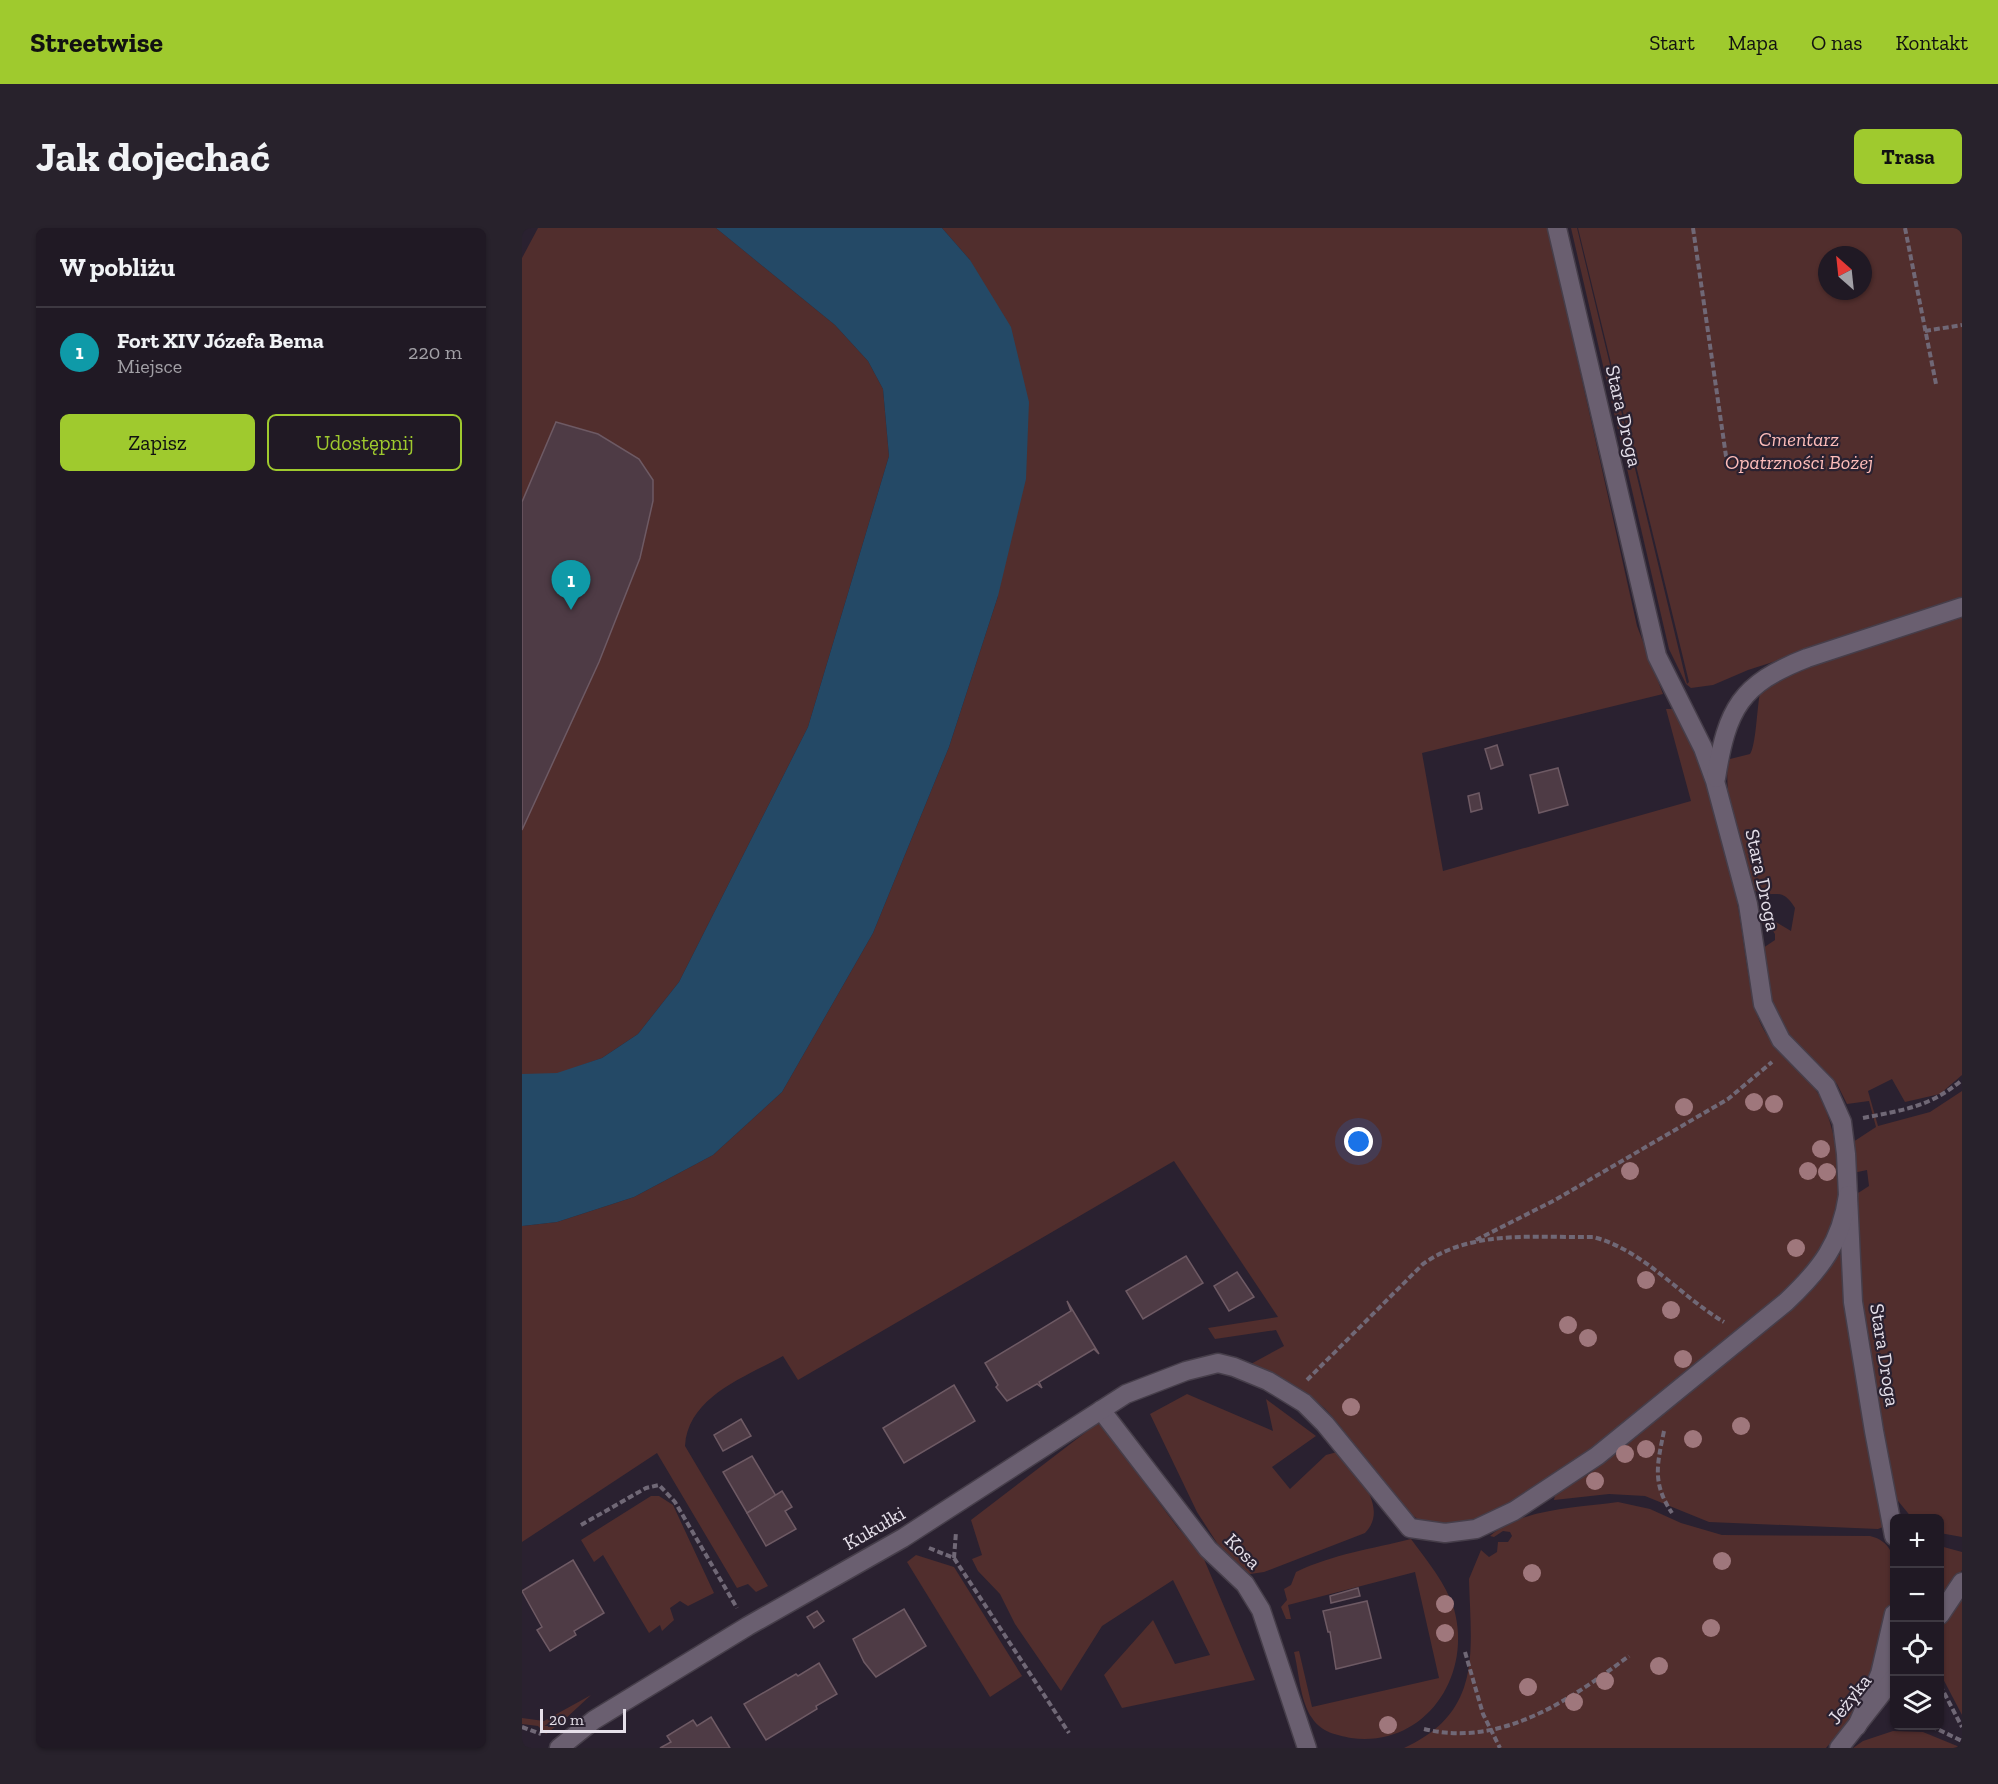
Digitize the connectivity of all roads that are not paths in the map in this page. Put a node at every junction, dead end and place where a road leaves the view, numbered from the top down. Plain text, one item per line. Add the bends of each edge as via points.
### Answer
1 (1557, 228) edge
2 (1962, 607) edge
3 (1715, 781) junction
4 (1848, 1195) junction
5 (1101, 1410) junction
6 (1890, 1515) edge
7 (1962, 1582) edge
8 (1944, 1608) edge
9 (1892, 1622) edge
10 (1890, 1683) edge
11 (1857, 1726) junction
12 (559, 1748) edge
13 (1306, 1748) edge
14 (1839, 1748) edge

1 - 3 street, Stara Droga via 1657,656 1703,748
2 - 3 street via 1807,658 1755,684 1741,700 1729,724
3 - 4 street, Stara Droga via 1748,904 1763,1004 1776,1033 1826,1086 1842,1122
4 - 5 street, Kukułki via 1844,1220 1831,1251 1801,1287 1597,1456 1489,1525 1445,1533 1410,1528 1325,1424 1292,1395 1246,1371 1218,1363 1154,1382
4 - 6 street, Stara Droga via 1853,1302
5 - 12 street, Kukułki via 903,1538 594,1720
5 - 13 street, Kosa via 1208,1549 1245,1584 1261,1610
7 - 8 street
9 - 11 street via 1880,1674
10 - 11 street, Jeżyka
11 - 14 street, Jeżyka

